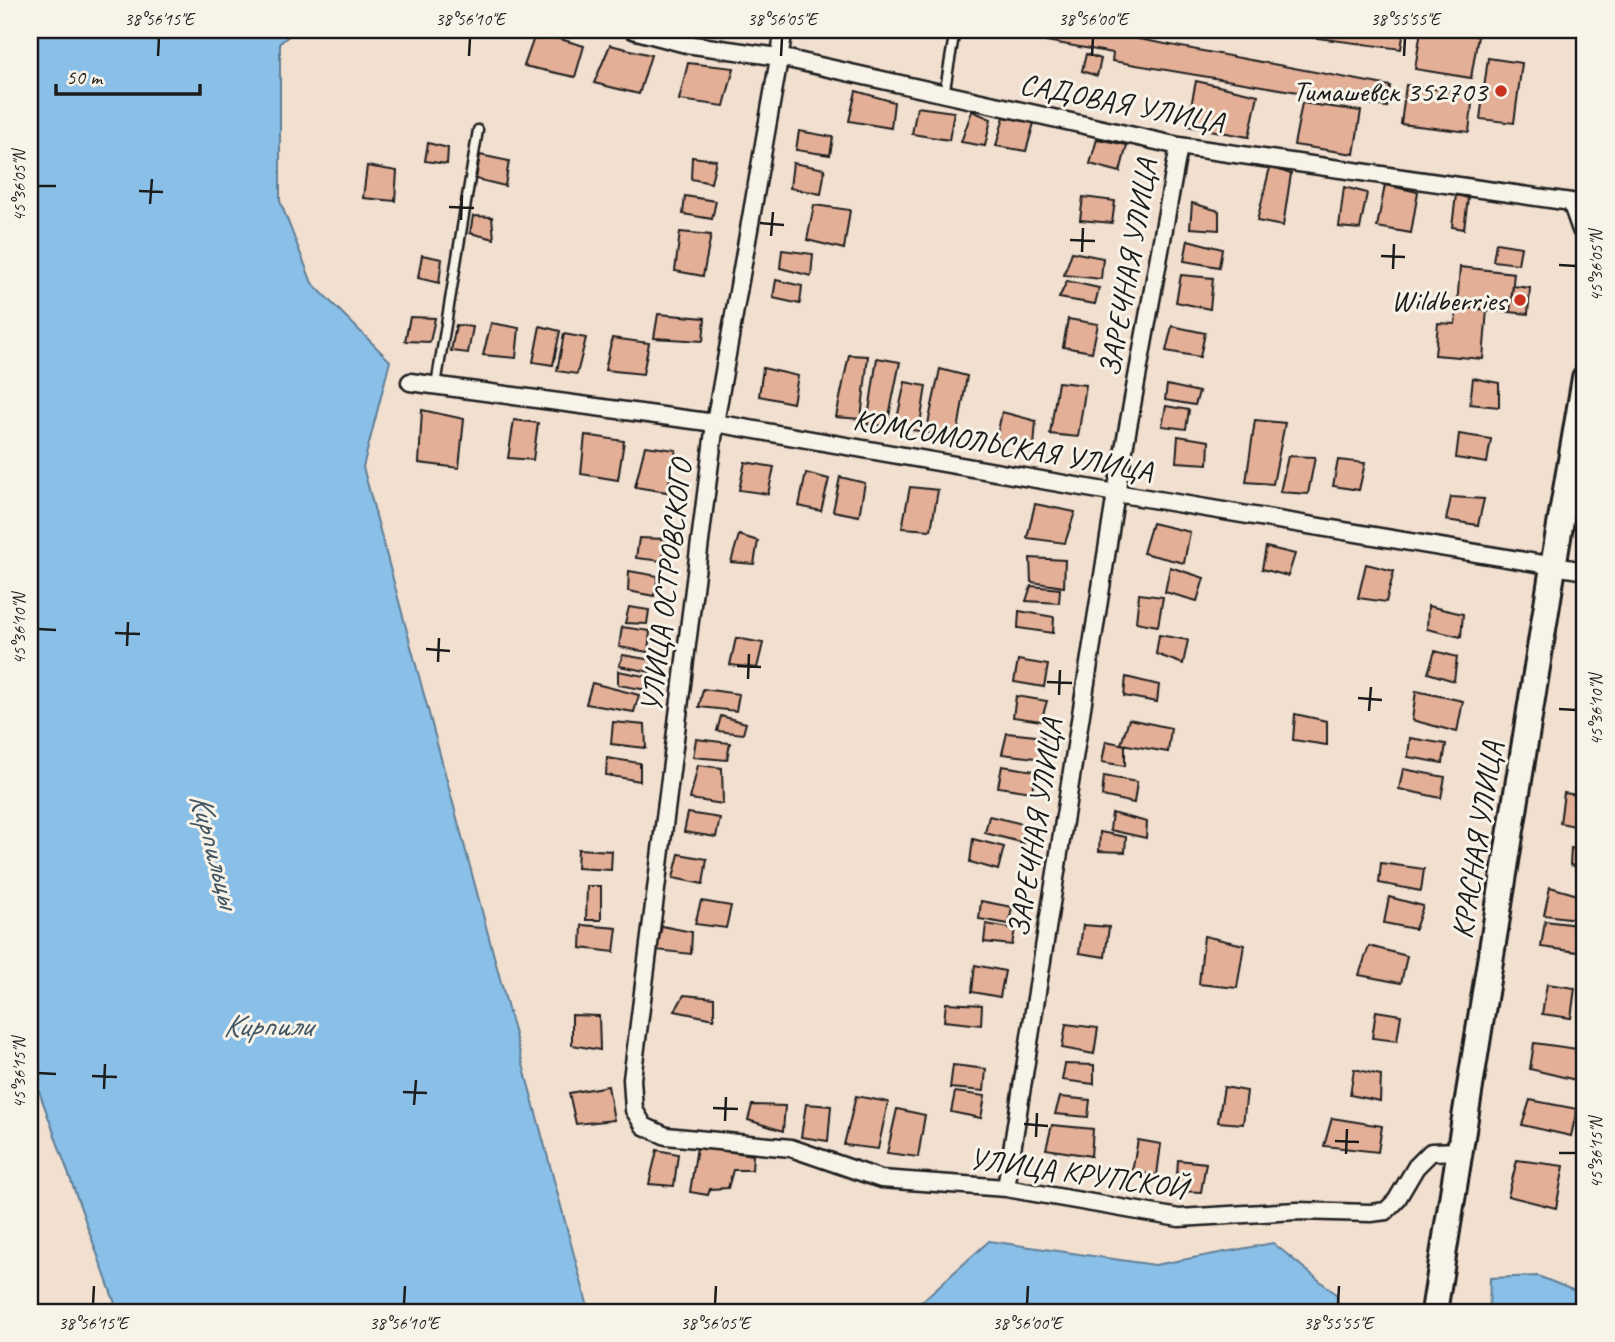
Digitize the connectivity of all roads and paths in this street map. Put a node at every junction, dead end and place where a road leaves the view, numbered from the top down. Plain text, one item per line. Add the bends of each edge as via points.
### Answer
1 (633, 30) edge
2 (784, 30) edge
3 (955, 30) edge
4 (779, 57) junction
5 (944, 95) junction
6 (478, 130) dead end
7 (1179, 146) junction
8 (1585, 231) edge
9 (1585, 378) edge
10 (410, 382) dead end
11 (436, 385) junction
12 (715, 423) junction
13 (1116, 494) junction
14 (1553, 567) junction
15 (1585, 571) edge
16 (666, 1136) joint
17 (1459, 1151) junction
18 (1006, 1188) junction
19 (1434, 1312) edge

1 - 4 street, САДОВАЯ УЛИЦА via 686,44
2 - 4 street, УЛИЦА ОСТРОВСКОГО
3 - 5 lane
4 - 5 street, САДОВАЯ УЛИЦА
4 - 12 street, УЛИЦА ОСТРОВСКОГО
5 - 7 street, САДОВАЯ УЛИЦА
6 - 11 lane
7 - 8 street, САДОВАЯ УЛИЦА via 1571,202
7 - 13 street, ЗАРЕЧНАЯ УЛИЦА
9 - 14 main road, КРАСНАЯ УЛИЦА
10 - 11 street, КОМСОМОЛЬСКАЯ УЛИЦА
11 - 12 street, КОМСОМОЛЬСКАЯ УЛИЦА
12 - 13 street, КОМСОМОЛЬСКАЯ УЛИЦА
12 - 16 street, УЛИЦА ОСТРОВСКОГО via 632,1079 634,1110 644,1126
13 - 14 street, КОМСОМОЛЬСКАЯ УЛИЦА
13 - 18 street, ЗАРЕЧНАЯ УЛИЦА
14 - 15 street, КОМСОМОЛЬСКАЯ УЛИЦА
14 - 17 main road, КРАСНАЯ УЛИЦА
16 - 18 street, УЛИЦА КРУПСКОЙ via 791,1148 881,1179
17 - 18 street, УЛИЦА КРУПСКОЙ via 1431,1152 1396,1201 1386,1211 1371,1213 1297,1211 1179,1218
17 - 19 main road, КРАСНАЯ УЛИЦА

